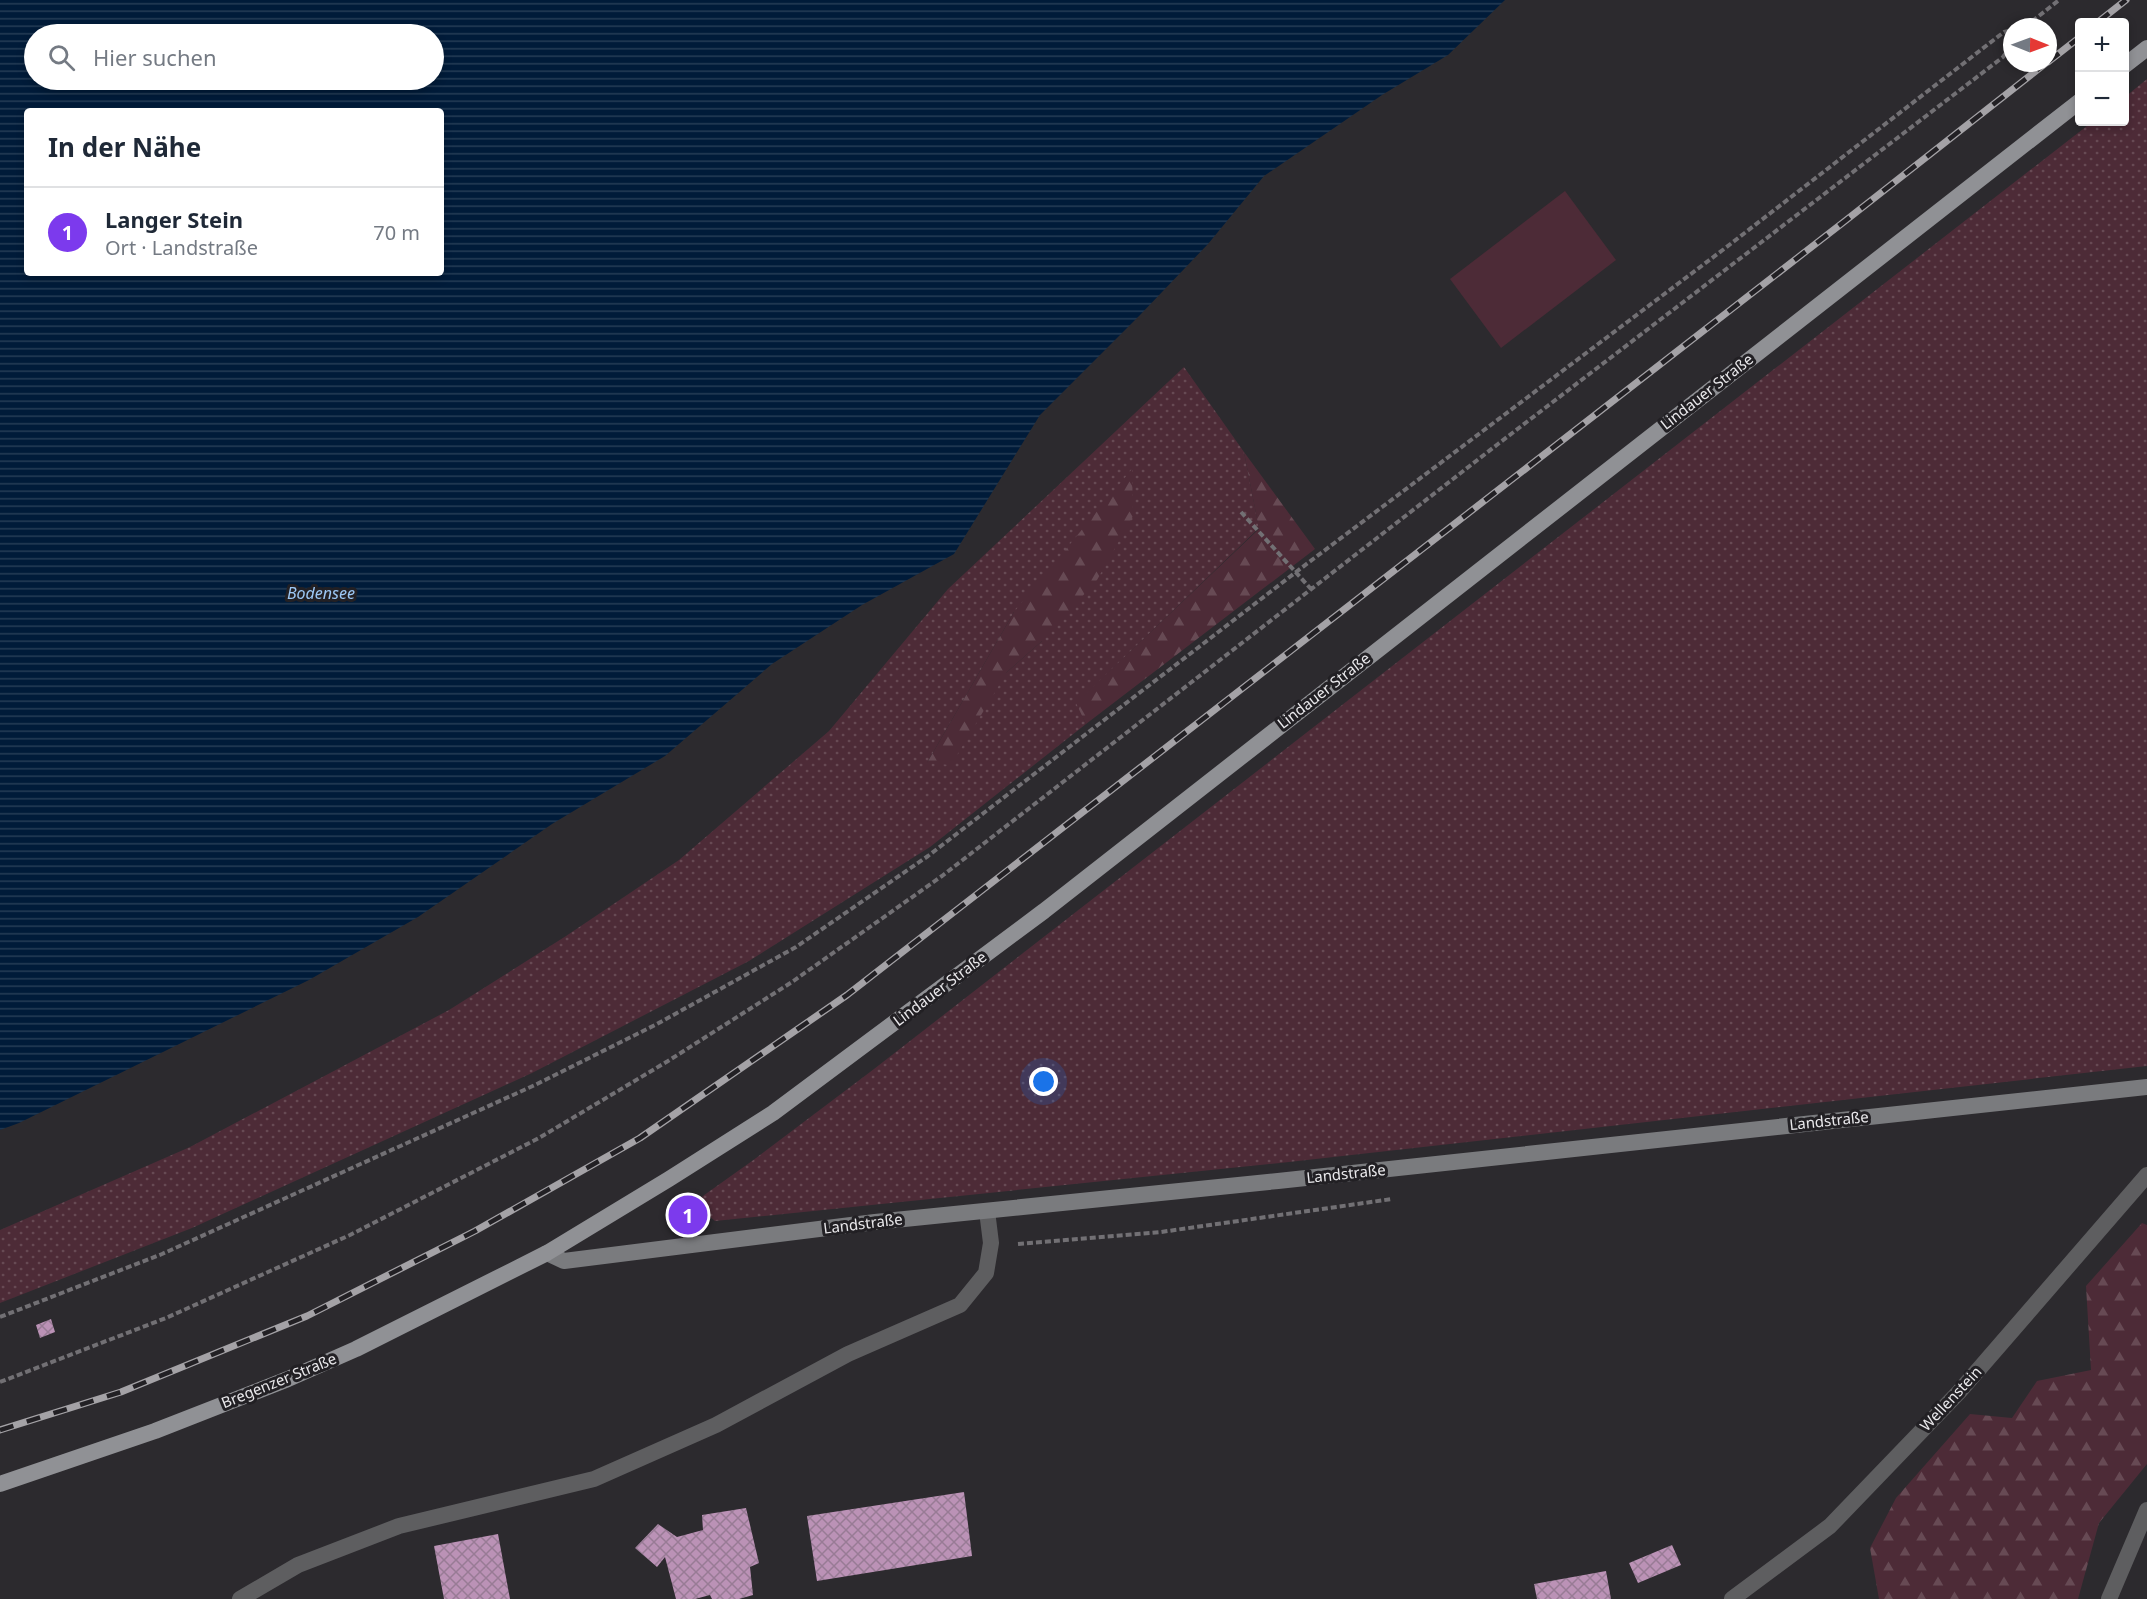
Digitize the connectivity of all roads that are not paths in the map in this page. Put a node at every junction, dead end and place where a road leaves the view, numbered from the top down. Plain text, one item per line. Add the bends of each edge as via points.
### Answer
1 (2147, 48) edge
2 (2129, 62) edge
3 (2075, 104) edge
4 (2147, 1087) edge
5 (2147, 1175) edge
6 (987, 1211) junction
7 (548, 1253) junction
8 (0, 1484) edge
9 (2147, 1509) edge
10 (240, 1599) edge
11 (1732, 1599) edge
12 (2109, 1599) edge

1 - 2 main road
3 - 7 main road, Lindauer Straße via 1044,911 773,1113
4 - 6 main road, Landstraße
5 - 11 street, Wellenstein via 1959,1392 1830,1526
6 - 7 main road, Landstraße via 564,1261
6 - 10 street via 991,1243 986,1274 960,1305 848,1354 716,1425 594,1479 399,1526 298,1565
7 - 8 main road, Bregenzer Straße via 288,1379 155,1431
9 - 12 street

